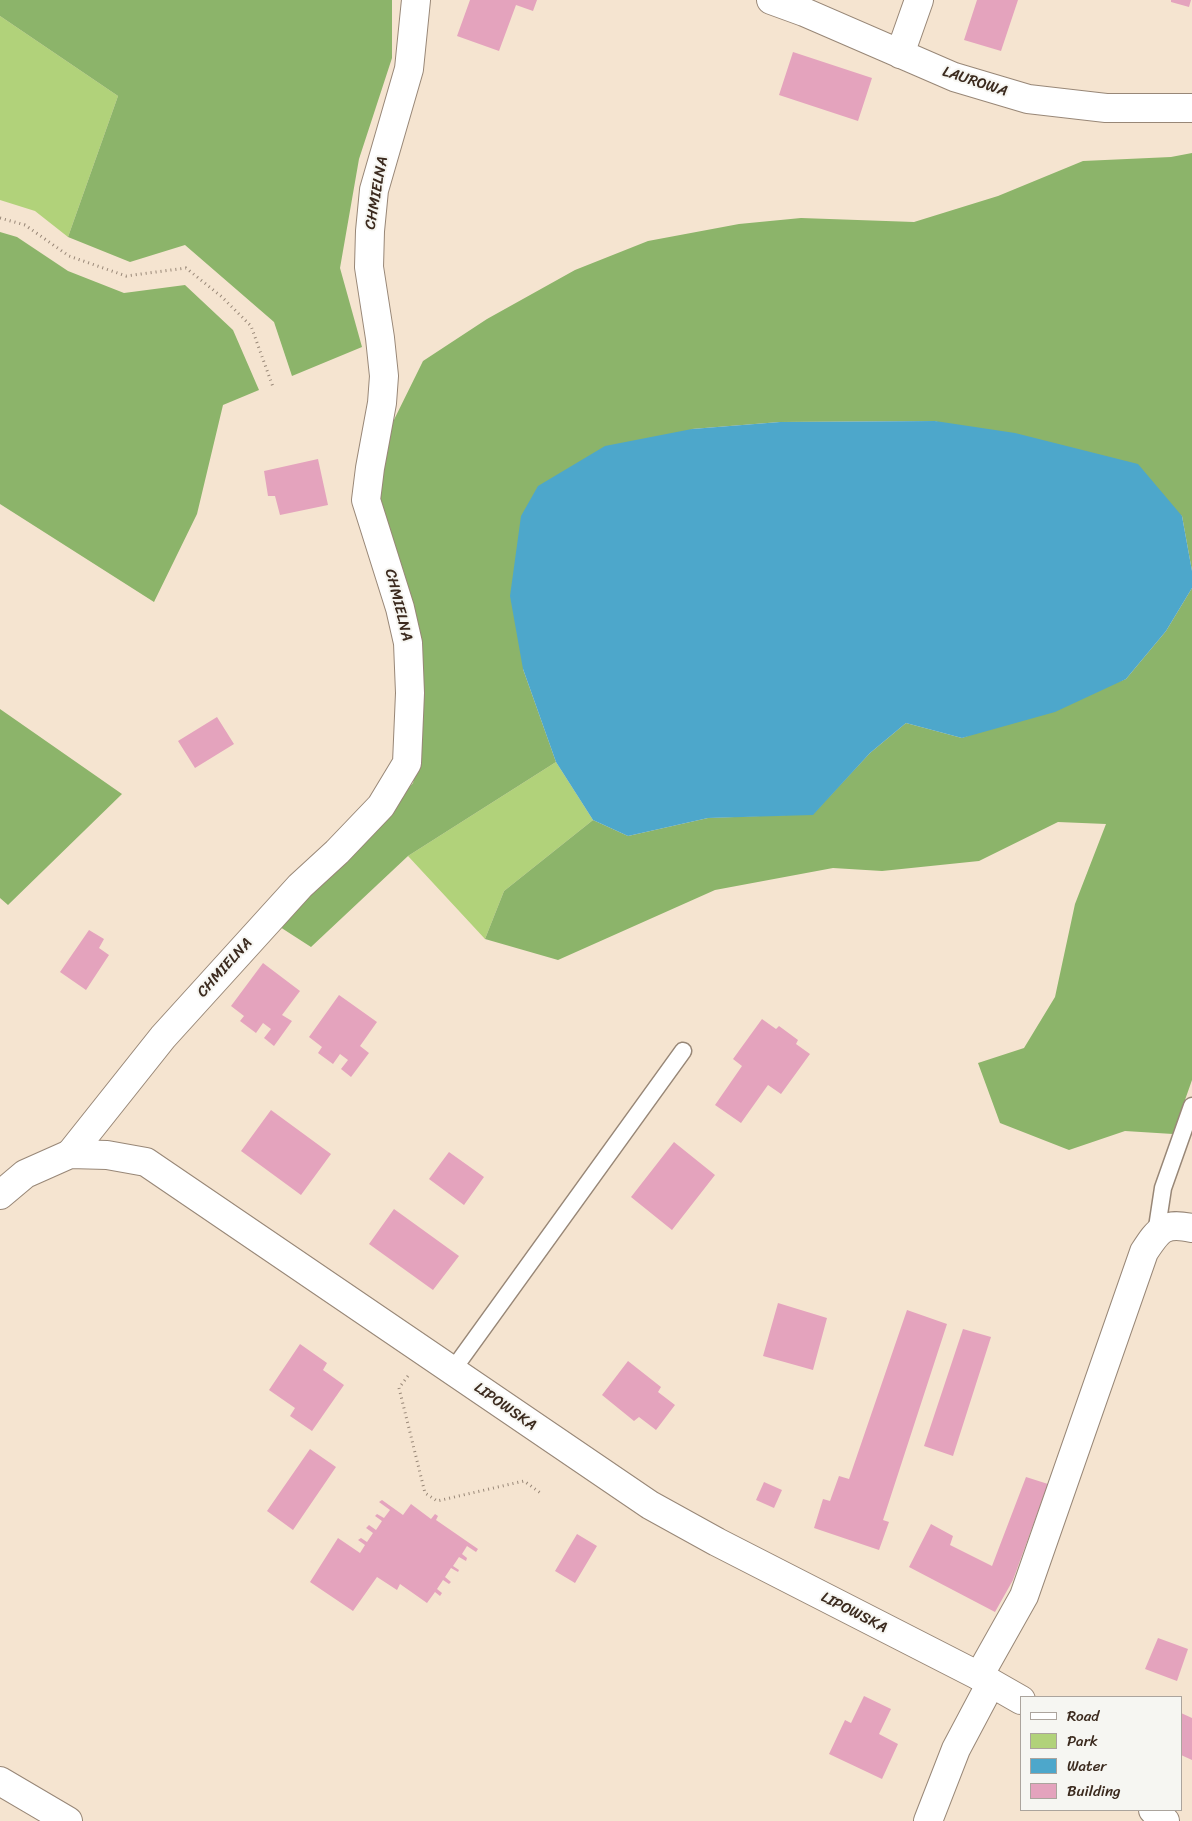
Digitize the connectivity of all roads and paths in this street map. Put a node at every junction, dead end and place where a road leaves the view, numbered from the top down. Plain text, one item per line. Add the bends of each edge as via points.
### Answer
1 (416, 0) edge
2 (770, 0) edge
3 (919, 0) edge
4 (900, 54) junction
5 (1192, 108) edge
6 (0, 218) edge
7 (273, 387) dead end
8 (683, 1051) dead end
9 (1192, 1106) edge
10 (70, 1154) junction
11 (0, 1195) edge
12 (1192, 1228) edge
13 (1156, 1234) junction
14 (425, 1353) junction
15 (452, 1371) junction
16 (542, 1494) dead end
17 (985, 1680) junction
18 (1020, 1699) edge
19 (0, 1781) edge
20 (1154, 1811) edge
21 (68, 1821) edge
22 (928, 1821) edge
23 (1164, 1821) edge

1 - 10 street, CHMIELNA via 409,68 374,190 369,267 384,376 366,500 408,643 407,763 381,806 300,886 163,1037
2 - 4 street, LAUROWA
3 - 4 street
4 - 5 street, LAUROWA via 954,77 1028,99 1106,108
6 - 7 path via 25,225 69,256 126,276 186,268 251,326
8 - 15 lane
9 - 13 lane via 1162,1188
10 - 11 street, LIPOWSKA via 25,1174
10 - 14 street, LIPOWSKA via 107,1155 146,1162
12 - 13 street via 1174,1224
13 - 17 street via 1144,1252 1024,1596
14 - 15 street, LIPOWSKA
14 - 16 path via 399,1388 425,1492 438,1501 524,1481
15 - 17 street, LIPOWSKA via 650,1505 725,1547
17 - 18 street, LIPOWSKA
17 - 22 street
19 - 21 street
20 - 23 street

